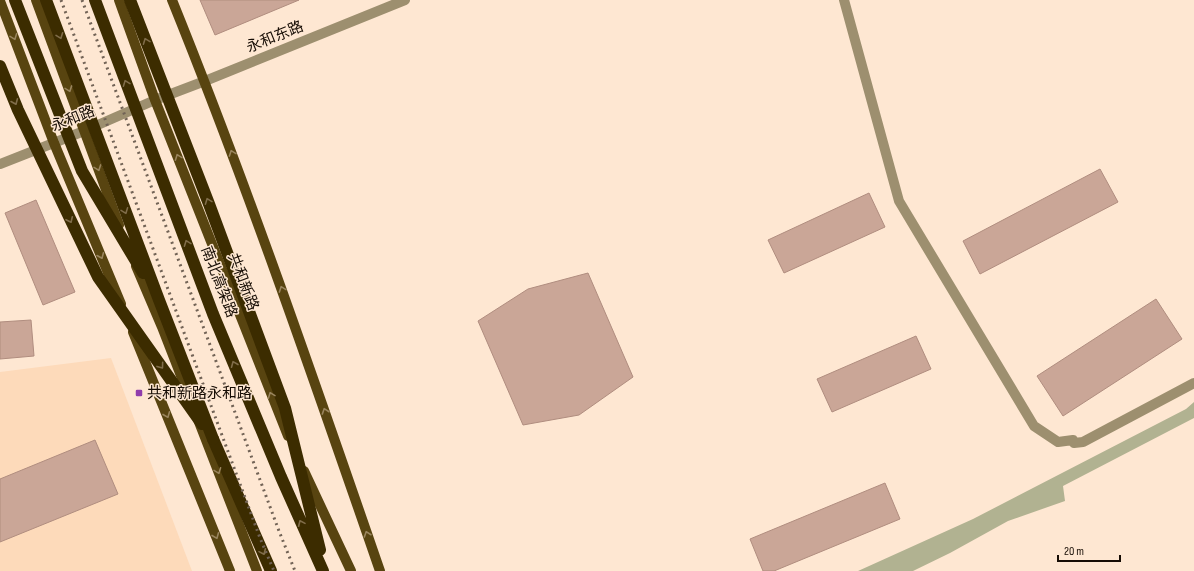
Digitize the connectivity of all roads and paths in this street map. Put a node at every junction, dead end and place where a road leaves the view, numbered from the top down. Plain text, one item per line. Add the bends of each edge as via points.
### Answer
1 (15, 0) edge
2 (36, 0) edge
3 (46, 0) edge
4 (94, 0) edge
5 (118, 0) edge
6 (130, 0) edge
7 (172, 0) edge
8 (405, 0) edge
9 (844, 0) edge
10 (0, 1) edge
11 (0, 66) edge
12 (205, 81) junction
13 (156, 100) junction
14 (84, 131) junction
15 (54, 143) junction
16 (0, 164) edge
17 (159, 300) junction
18 (1194, 383) edge
19 (213, 439) junction
20 (230, 571) edge
21 (257, 571) edge
22 (271, 571) edge
23 (324, 571) edge
24 (350, 571) edge
25 (380, 571) edge

1 - 17 highway, bridge via 82,171
2 -> 14 main road
3 -> 17 highway, bridge
23 -> 4 highway, 南北高架路, bridge via 281,477 214,314
5 - 13 main road, 共和新路
23 -> 6 highway, bridge via 285,408
7 - 12 main road
8 - 12 street, 永和东路
9 - 18 street via 899,201 1034,426 1058,442 1083,442
10 -> 15 main road
11 -> 19 highway, bridge via 18,110 98,277
12 - 13 street, 永和东路
25 -> 12 main road via 291,315
13 - 14 street, 永和路
24 -> 13 main road, 共和新路 via 282,423
14 - 15 street, 永和路
14 -> 21 main road via 113,211 162,327
15 - 16 street, 永和路
15 -> 20 main road
17 - 19 highway, bridge
19 -> 22 highway

